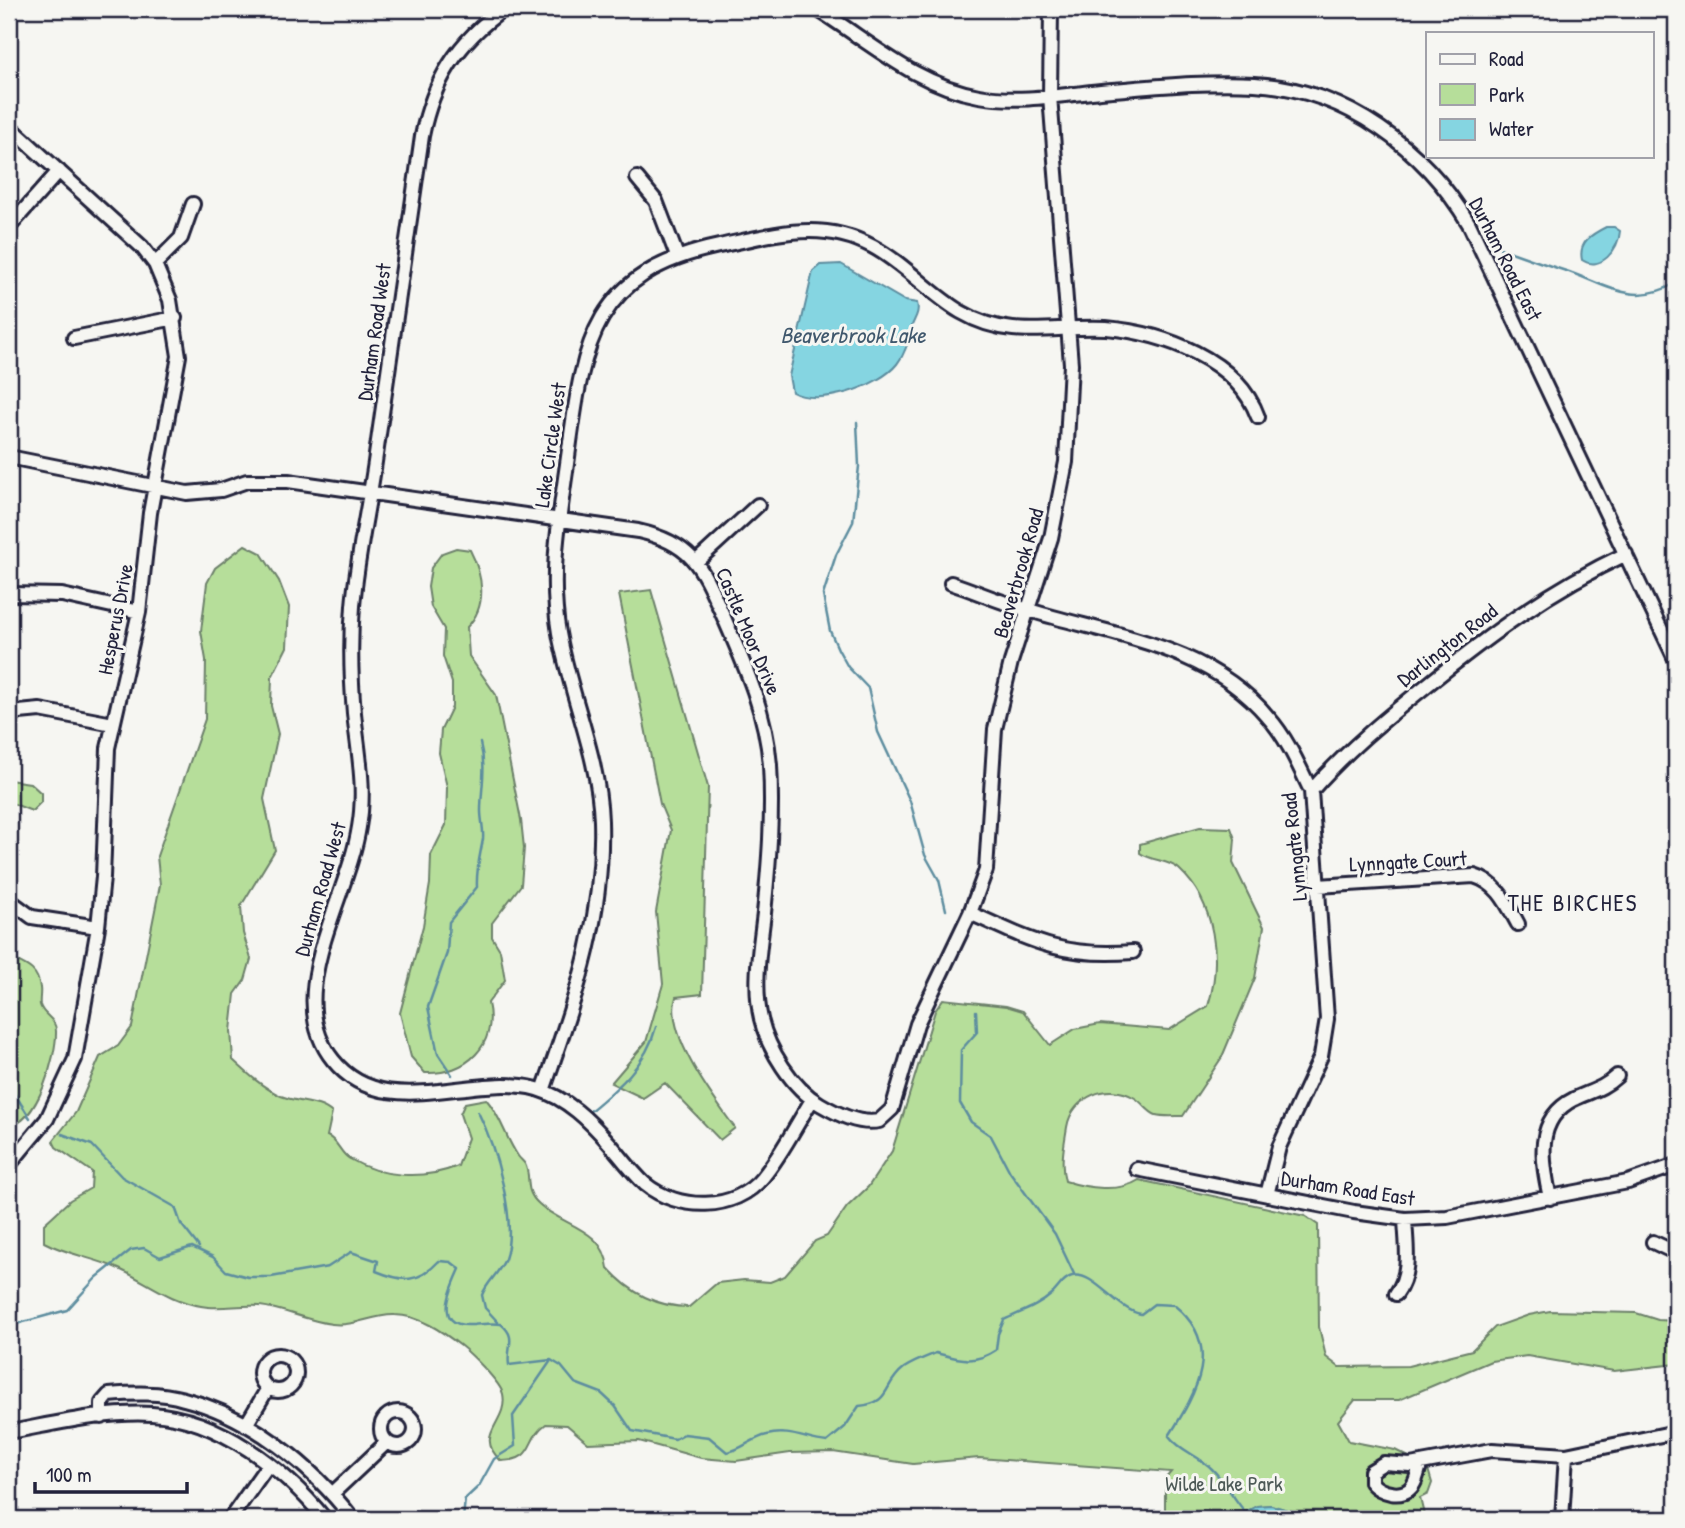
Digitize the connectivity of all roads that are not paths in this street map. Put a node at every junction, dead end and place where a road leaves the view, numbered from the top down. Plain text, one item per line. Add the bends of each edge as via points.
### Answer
1 (504, 9) edge
2 (817, 9) edge
3 (1051, 9) edge
4 (1050, 96) junction
5 (9, 126) edge
6 (59, 171) junction
7 (637, 178) dead end
8 (193, 204) dead end
9 (9, 228) edge
10 (677, 256) junction
11 (155, 264) junction
12 (175, 318) junction
13 (1069, 329) junction
14 (74, 338) dead end
15 (1258, 417) dead end
16 (9, 457) edge
17 (155, 486) junction
18 (370, 493) junction
19 (758, 505) dead end
20 (559, 520) junction
21 (1626, 554) junction
22 (697, 561) junction
23 (951, 583) dead end
24 (9, 594) edge
25 (1030, 611) junction
26 (139, 612) junction
27 (1676, 661) edge
28 (9, 713) edge
29 (113, 724) junction
30 (1311, 791) junction
31 (1318, 886) junction
32 (9, 900) edge
33 (970, 914) junction
34 (1518, 924) dead end
35 (98, 927) junction
36 (1133, 951) dead end
37 (1617, 1076) dead end
38 (543, 1091) junction
39 (812, 1100) junction
40 (879, 1121) joint
41 (1676, 1165) edge
42 (9, 1166) edge
43 (1137, 1169) dead end
44 (1267, 1195) junction
45 (1550, 1198) junction
46 (1405, 1219) junction
47 (1653, 1242) dead end
48 (1676, 1253) edge
49 (1396, 1294) dead end
50 (268, 1388) dead end
51 (102, 1417) junction
52 (246, 1426) junction
53 (9, 1432) edge
54 (1676, 1432) edge
55 (386, 1443) dead end
56 (1566, 1455) junction
57 (1421, 1463) dead end
58 (268, 1465) junction
59 (332, 1493) junction
60 (230, 1519) edge
61 (326, 1519) edge
62 (353, 1519) edge
63 (1562, 1519) edge

1 - 18 street, Durham Road West via 454,55 425,117
2 - 4 street via 898,64 942,87 1002,99
3 - 4 street, Beaverbrook Road
4 - 13 street, Beaverbrook Road
4 - 21 street, Durham Road East via 1257,84 1333,103 1399,141 1452,195 1469,224
5 - 6 street, Hesperus Drive
6 - 9 street
6 - 11 street, Hesperus Drive via 121,225
7 - 10 street via 656,201
8 - 11 street via 181,238
10 - 13 street, Lake Circle West via 791,232 832,232 888,254 946,304 979,321 1013,330
10 - 20 street, Lake Circle West via 628,286 592,335 580,374
11 - 12 street, Hesperus Drive
12 - 14 street
12 - 17 street, Hesperus Drive via 178,372
13 - 15 street, Lake Circle West via 1125,330 1190,351 1240,385
13 - 25 street, Beaverbrook Road via 1071,397 1066,462
16 - 17 street, Castle Moor Drive
17 - 18 street, Castle Moor Drive via 205,493 265,480
17 - 26 street, Hesperus Drive
18 - 20 street, Castle Moor Drive
18 - 38 street, Durham Road West via 352,628 362,807 347,879 313,980 314,1020 333,1060 356,1080 374,1087 407,1093 499,1086
19 - 22 street
20 - 22 street, Castle Moor Drive via 651,534
20 - 38 street, Lake Circle West via 554,599 599,796 601,844 590,950
21 - 27 street, Durham Road East
21 - 30 street, Darlington Road via 1575,578 1510,619 1361,739
22 - 39 street, Castle Moor Drive via 755,688 768,741 771,804 759,966 760,1017 777,1057
23 - 25 street, Lynngate Road
24 - 26 street via 62,595
25 - 30 street, Lynngate Road via 1169,650 1227,680 1269,718
25 - 33 street, Beaverbrook Road via 1011,662 995,729 989,850
26 - 29 street, Hesperus Drive
28 - 29 street via 40,710
29 - 35 street, Hesperus Drive
30 - 31 street, Lynngate Road
31 - 34 street, Lynngate Court via 1474,876 1500,893
31 - 44 street, Lynngate Road via 1327,993 1325,1037 1315,1072 1279,1147
32 - 35 street via 32,917
33 - 36 street via 1052,948 1087,954
33 - 40 street, Beaverbrook Road via 917,1024 892,1109
35 - 42 street, Hesperus Drive via 75,1059 47,1119
37 - 45 street via 1605,1087 1570,1101 1551,1119 1541,1154
38 - 39 street, Durham Road West via 590,1122 645,1183 673,1200 706,1204 753,1188
39 - 40 street, Castle Moor Drive via 863,1122
41 - 45 street, Durham Road East via 1628,1182
43 - 44 street, Durham Road East
44 - 46 street, Durham Road East
45 - 46 street, Durham Road East via 1447,1217
46 - 49 street via 1407,1266
47 - 48 street
50 - 52 street
51 - 52 street via 102,1403 109,1395 149,1394 185,1399
51 - 53 street
51 - 58 street via 150,1414 181,1419 214,1431
52 - 59 street via 280,1447
54 - 56 street
55 - 59 street
56 - 57 street via 1492,1450
56 - 63 street
58 - 60 street
58 - 61 street
59 - 62 street

